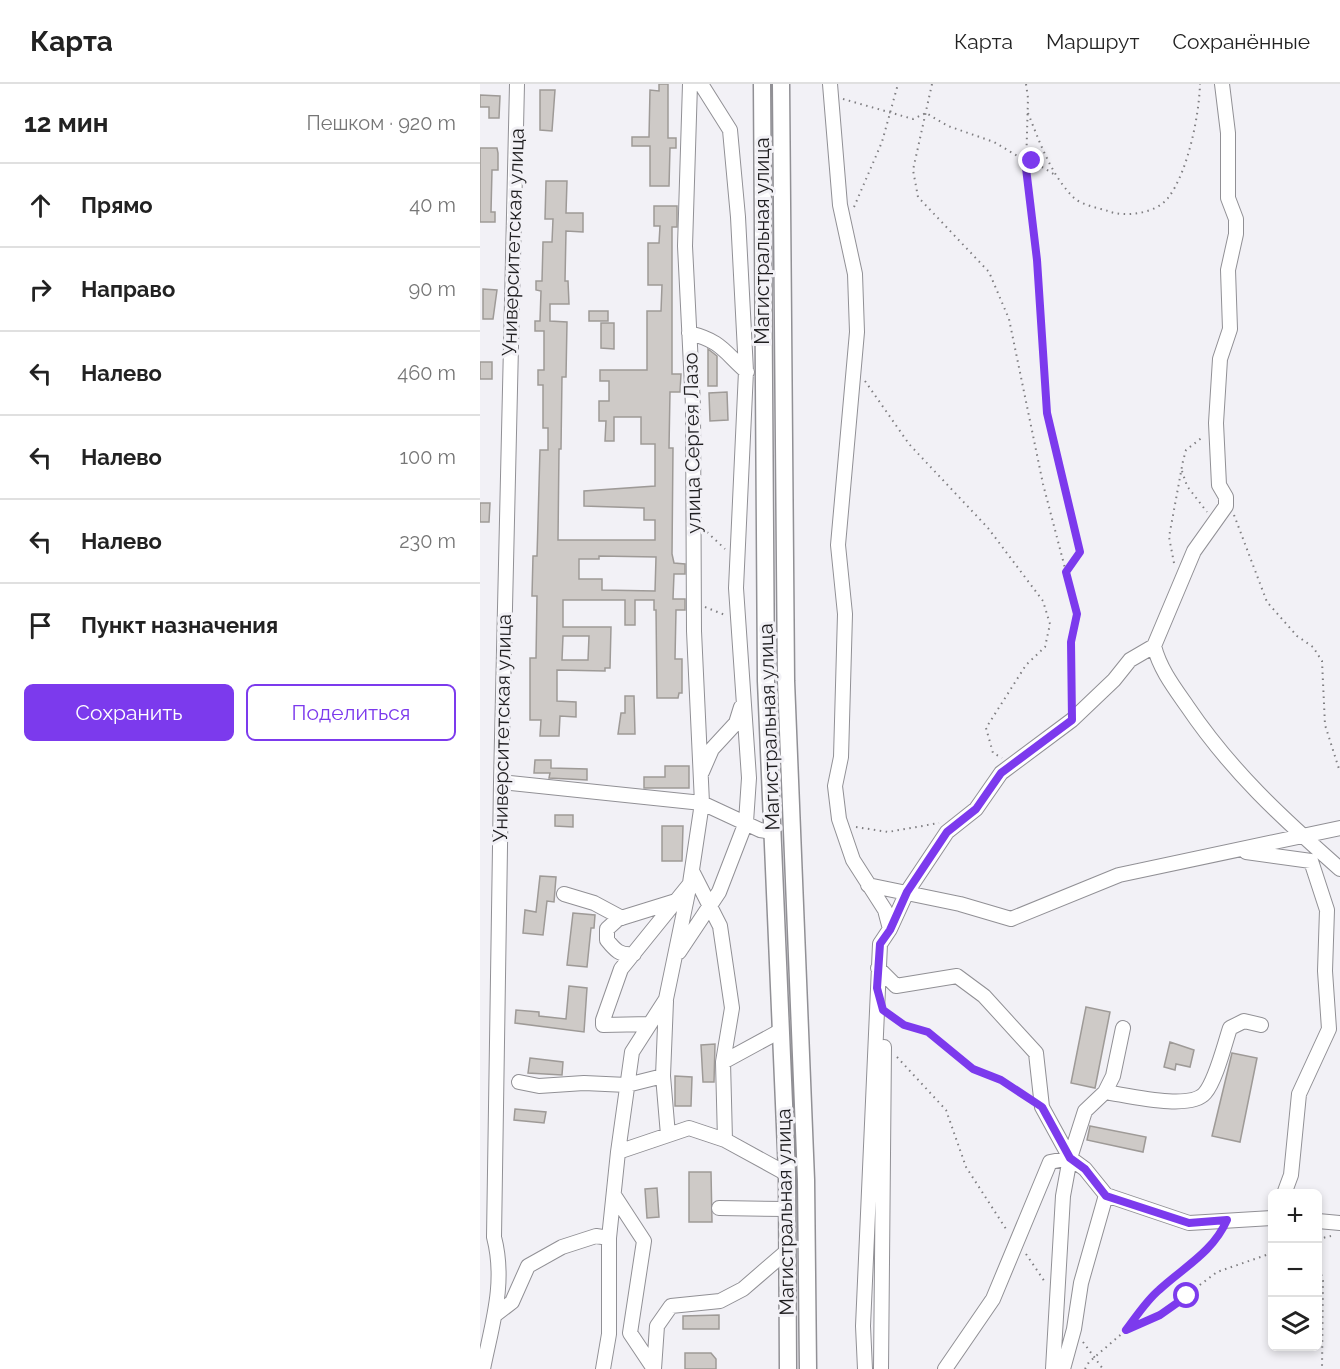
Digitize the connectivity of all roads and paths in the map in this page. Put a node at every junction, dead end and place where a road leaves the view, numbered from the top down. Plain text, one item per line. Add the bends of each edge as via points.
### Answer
1 (517, 84) edge
2 (690, 84) edge
3 (701, 84) edge
4 (762, 84) edge
5 (781, 84) edge
6 (898, 84) edge
7 (932, 84) edge
8 (1026, 84) edge
9 (1200, 84) edge
10 (1222, 84) edge
11 (830, 90) edge
12 (1027, 111) junction
13 (889, 112) junction
14 (926, 113) junction
15 (1026, 161) junction
16 (1060, 178) junction
17 (854, 208) dead end
18 (689, 333) junction
19 (855, 358) junction
20 (746, 371) junction
21 (764, 376) junction
22 (1216, 423) junction
23 (1182, 470) junction
24 (1226, 506) junction
25 (693, 520) junction
26 (1215, 524) junction
27 (737, 561) junction
28 (1174, 565) dead end
29 (1066, 572) junction
30 (694, 603) junction
31 (739, 623) junction
32 (1154, 646) junction
33 (745, 697) junction
34 (1072, 720) junction
35 (1012, 765) junction
36 (1340, 772) edge
37 (701, 774) junction
38 (501, 782) junction
39 (702, 802) junction
40 (945, 821) dead end
41 (746, 822) junction
42 (841, 825) junction
43 (1340, 828) edge
44 (772, 832) junction
45 (1302, 835) junction
46 (1228, 851) junction
47 (1311, 861) junction
48 (1340, 870) edge
49 (691, 877) junction
50 (868, 885) junction
51 (907, 892) junction
52 (564, 894) dead end
53 (676, 901) junction
54 (710, 907) junction
55 (621, 918) junction
56 (890, 930) junction
57 (633, 954) junction
58 (675, 957) junction
59 (878, 968) junction
60 (877, 988) junction
61 (666, 999) junction
62 (883, 1010) junction
63 (650, 1024) junction
64 (1261, 1025) dead end
65 (1124, 1028) dead end
66 (780, 1031) junction
67 (884, 1042) junction
68 (723, 1062) junction
69 (663, 1076) junction
70 (519, 1082) dead end
71 (627, 1084) junction
72 (1105, 1092) junction
73 (1042, 1107) junction
74 (668, 1135) junction
75 (724, 1140) junction
76 (618, 1152) junction
77 (1070, 1158) junction
78 (786, 1174) junction
79 (1286, 1189) edge
80 (614, 1194) junction
81 (1106, 1196) junction
82 (719, 1208) dead end
83 (787, 1209) junction
84 (1268, 1212) edge
85 (1268, 1218) edge
86 (1256, 1219) junction
87 (1227, 1220) junction
88 (1322, 1221) edge
89 (1340, 1223) edge
90 (1340, 1234) edge
91 (609, 1238) junction
92 (1322, 1238) edge
93 (1016, 1247) junction
94 (787, 1251) junction
95 (1268, 1254) edge
96 (1322, 1278) edge
97 (1056, 1299) junction
98 (495, 1315) junction
99 (1074, 1329) junction
100 (1126, 1330) junction
101 (630, 1333) junction
102 (609, 1334) junction
103 (1094, 1357) junction
104 (483, 1369) edge
105 (603, 1369) edge
106 (654, 1369) edge
107 (788, 1369) edge
108 (807, 1369) edge
109 (865, 1369) edge
110 (881, 1369) edge
111 (945, 1369) edge
112 (1053, 1369) edge
113 (1063, 1369) edge
114 (1085, 1369) edge
115 (1103, 1369) edge
116 (1322, 1369) edge

1 - 38 street, Университетская улица
2 - 18 street, улица Сергея Лазо via 685,246
3 - 20 street via 730,130
4 - 21 main road, Магистральная улица
5 - 108 main road, Магистральная улица via 786,681 806,1180
6 - 13 path
7 - 14 path
8 - 12 path
9 - 16 path via 1199,110 1185,161 1167,200 1141,213 1115,214 1076,199
10 - 22 street via 1228,133 1228,198 1236,219 1236,234 1228,270 1230,329 1220,358
11 - 13 path
11 - 19 street via 840,205 855,274
12 - 15 path
12 - 16 path via 1047,161
13 - 14 path via 913,119
13 - 17 path via 882,142
14 - 15 path via 948,126 994,142
14 - 29 path via 913,170 918,197 989,272 1010,319 1043,484
15 - 16 path
15 - 29 path via 1047,413 1080,552
18 - 20 street via 722,346
18 - 25 street, улица Сергея Лазо
19 - 35 path via 868,388 909,444 988,528 1043,601 1050,624 1045,647 1026,665 986,728 993,753
19 - 42 street via 837,545 845,614 841,757 835,786
20 - 21 street
20 - 27 street
21 - 44 main road, Магистральная улица via 766,681
22 - 23 path via 1186,450
22 - 24 street via 1219,485
23 - 26 path via 1187,486
23 - 28 path via 1169,537
24 - 26 street
24 - 36 path via 1232,511 1267,602 1322,661 1325,725
25 - 27 path
25 - 30 street, улица Сергея Лазо
26 - 32 street via 1194,551
27 - 31 street
29 - 34 path via 1077,614 1071,642
30 - 31 path
30 - 37 street, улица Сергея Лазо
31 - 33 street
32 - 34 street via 1130,660
32 - 45 street via 1158,664 1212,743 1254,792
33 - 37 street via 736,723 712,749
33 - 41 street via 749,778
34 - 35 street
35 - 51 street via 1001,773 976,809 947,832
37 - 39 street, улица Сергея Лазо
38 - 39 street
38 - 98 street, Университетская улица via 494,1237 500,1261
39 - 41 street
39 - 49 street, улица Сергея Лазо
40 - 42 path via 888,832
41 - 44 street
41 - 54 street
42 - 50 street via 853,860
43 - 45 street
44 - 66 main road, Магистральная улица
45 - 46 street
45 - 48 street
46 - 47 street
46 - 51 street via 1119,875 1011,919
47 - 48 street
47 - 79 street via 1327,910 1325,971 1329,1029 1299,1094 1291,1175
49 - 53 street
49 - 54 street
49 - 58 street, улица Сергея Лазо
50 - 51 street
50 - 56 street via 885,910
51 - 56 street
52 - 55 street via 594,903
53 - 55 street
53 - 57 street
54 - 58 street
54 - 68 street via 720,926 732,1008
55 - 57 street via 607,929 607,940 616,951
56 - 59 street via 880,944
57 - 63 street via 621,969 603,1024
58 - 61 street, улица Сергея Лазо
59 - 60 street
59 - 73 street via 896,986 957,976 984,996 1036,1053
60 - 62 street
60 - 109 street via 863,1326
61 - 63 street
61 - 69 street
62 - 67 street
62 - 73 path via 904,1025 928,1032 973,1069 1001,1080
63 - 71 street via 632,1052
64 - 72 street via 1244,1021 1230,1028 1205,1094 1194,1101
65 - 72 street via 1113,1076
66 - 68 street
66 - 78 main road, Магистральная улица
67 - 93 path via 946,1110 966,1167
67 - 110 street
68 - 75 street
69 - 71 street
69 - 74 street
70 - 71 street via 539,1086
71 - 76 street
72 - 77 street via 1085,1111
73 - 77 street
74 - 75 street via 688,1128
74 - 76 street
75 - 78 street
76 - 80 street
77 - 81 street via 1085,1169
77 - 93 street via 1050,1162
77 - 97 street via 1063,1196
78 - 83 main road, Магистральная улица
80 - 91 street
80 - 101 street via 644,1241
81 - 87 street via 1189,1223
81 - 99 street via 1081,1282
82 - 83 street
83 - 94 main road, Магистральная улица
84 - 86 street
85 - 86 street
86 - 87 street
87 - 100 path via 1219,1237 1157,1291
88 - 89 street
90 - 92 path
91 - 98 street via 596,1236 562,1247 528,1266 512,1302
91 - 102 street
93 - 97 path via 1024,1251
93 - 111 street via 993,1299
94 - 106 street via 743,1289 720,1301 671,1306 657,1326
94 - 107 main road, Магистральная улица
95 - 100 path via 1217,1272 1160,1315
96 - 116 path
97 - 112 street
98 - 104 street, Университетская улица
99 - 103 path
99 - 113 street
100 - 103 path
101 - 102 street
101 - 106 street
102 - 105 street
103 - 114 path
103 - 115 path

